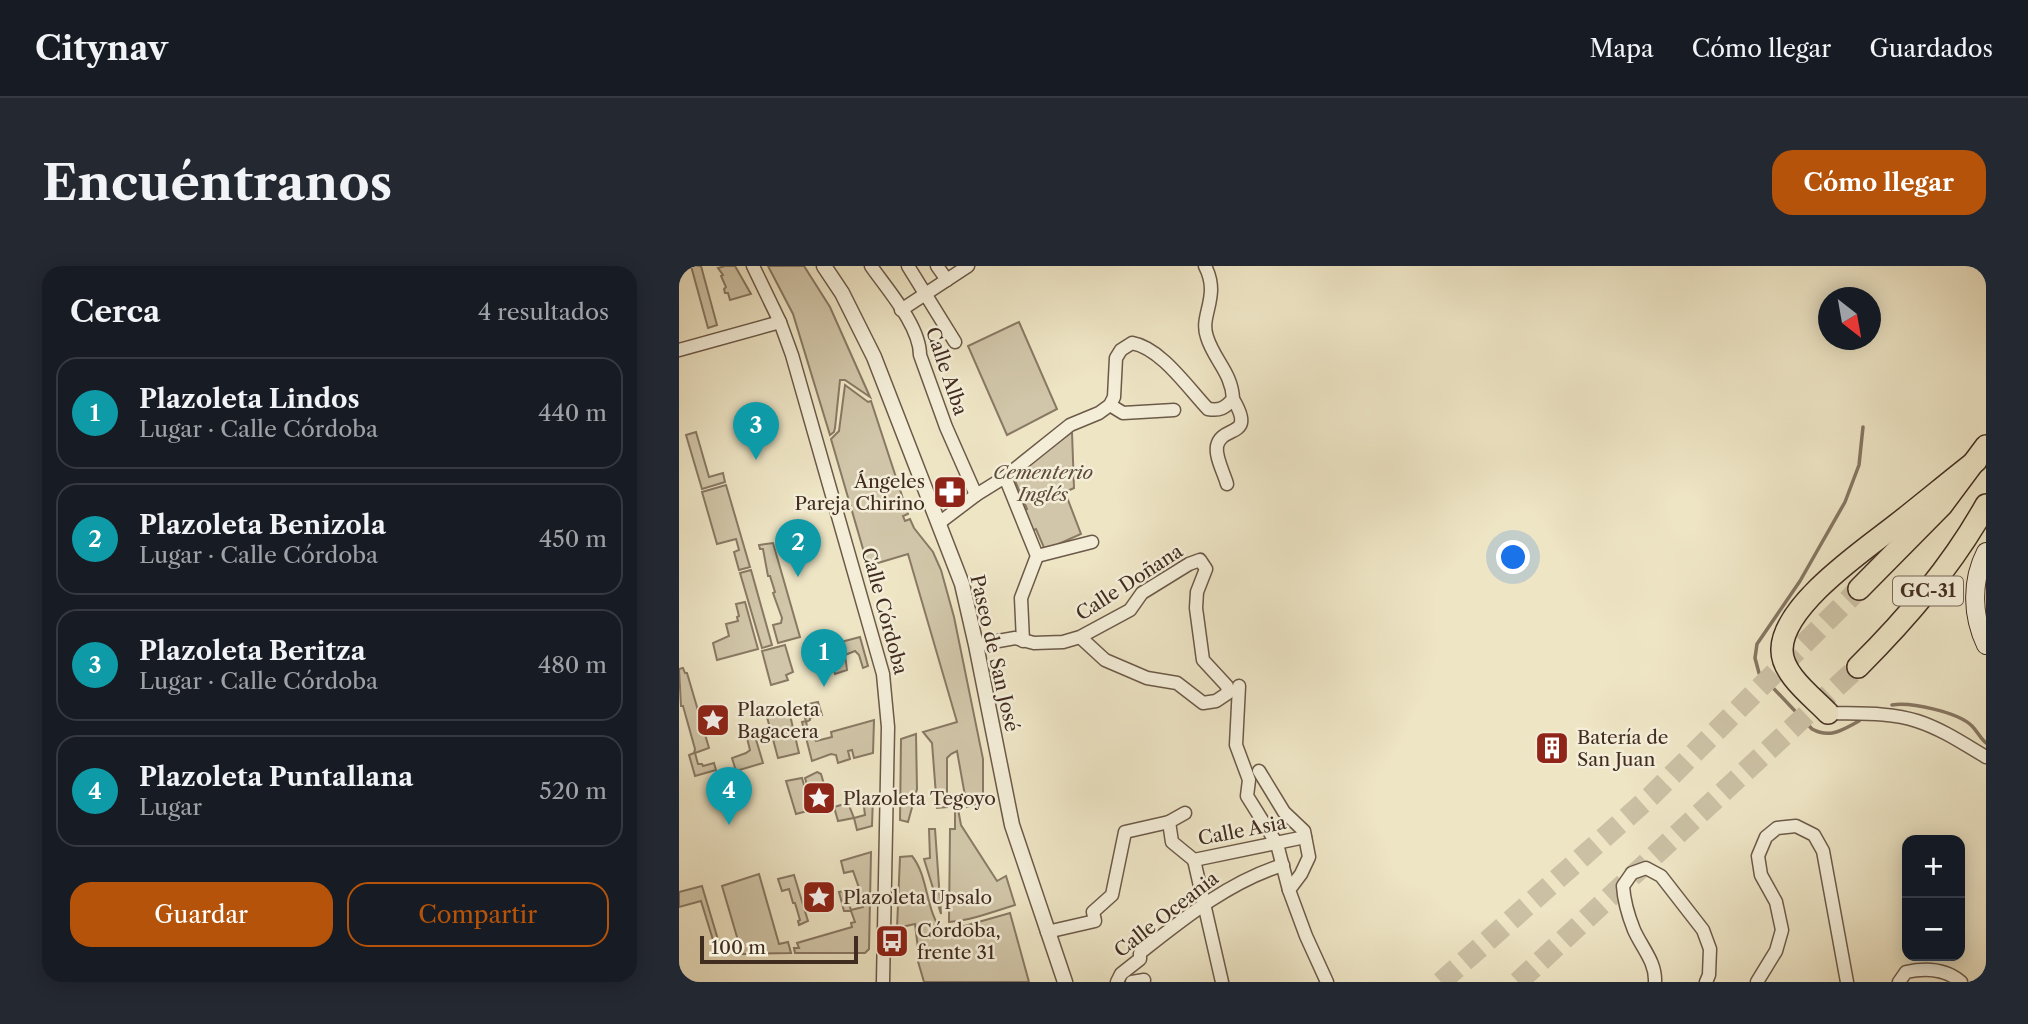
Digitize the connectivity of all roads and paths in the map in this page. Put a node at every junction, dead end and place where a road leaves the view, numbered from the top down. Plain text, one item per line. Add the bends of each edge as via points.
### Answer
1 (753, 266) edge
2 (824, 266) edge
3 (871, 266) edge
4 (908, 266) edge
5 (937, 266) edge
6 (968, 266) edge
7 (1205, 266) edge
8 (947, 280) junction
9 (926, 294) junction
10 (901, 310) junction
11 (777, 323) junction
12 (955, 342) dead end
13 (679, 350) edge
14 (1233, 399) junction
15 (1110, 405) junction
16 (1174, 410) dead end
17 (1981, 454) edge
18 (1006, 477) junction
19 (1227, 484) dead end
20 (976, 495) junction
21 (1986, 505) edge
22 (939, 523) junction
23 (1092, 542) dead end
24 (1986, 552) edge
25 (1037, 556) junction
26 (1859, 589) tunnel mouth
27 (1080, 637) junction
28 (1023, 640) junction
29 (976, 645) junction
30 (1986, 645) edge
31 (1858, 667) tunnel mouth
32 (1234, 690) junction
33 (1828, 713) joint
34 (1986, 757) edge
35 (1259, 771) dead end
36 (1185, 813) dead end
37 (1169, 821) junction
38 (1305, 837) junction
39 (1277, 844) junction
40 (1194, 860) junction
41 (1283, 865) junction
42 (1289, 890) junction
43 (1204, 907) junction
44 (1047, 932) junction
45 (883, 982) edge
46 (1065, 982) edge
47 (1117, 982) edge
48 (1221, 982) edge
49 (1327, 982) edge
50 (1655, 982) edge
51 (1706, 982) edge
52 (1757, 982) edge
53 (1847, 982) edge
54 (1899, 982) edge
55 (1961, 982) edge

1 - 11 street, Calle Córdoba
2 - 22 street, Paseo de San José via 874,357
3 - 10 street, Calle Alba
4 - 9 street
5 - 8 street
6 - 8 street
7 - 14 street via 1212,301 1206,336 1229,377
8 - 9 street
9 - 10 street
9 - 12 street
10 - 20 street, Calle Alba via 920,343 920,355 946,427
11 - 13 street
11 - 45 street, Calle Córdoba via 811,419 883,674 888,727
14 - 15 street via 1218,411 1208,410 1157,355 1145,345 1132,343 1117,358
14 - 19 street via 1242,420 1217,446
15 - 16 street via 1123,413
15 - 18 street via 1070,425
17 - 26 highway, GC-31 via 1942,505
17 - 33 highway via 1836,571 1792,620 1782,649 1784,661
18 - 20 street
18 - 25 street
20 - 22 street
21 - 31 highway, GC-31 via 1934,583
22 - 29 street, Paseo de San José via 962,584
23 - 25 street
24 - 30 main road via 1975,592 1975,611
25 - 28 street via 1021,598
27 - 28 street, Calle Doñana via 1063,642
27 - 32 street via 1105,660 1147,678 1177,683 1203,703
27 - 32 street, Calle Doñana via 1130,610 1142,593 1200,560 1206,569 1195,608 1203,660
28 - 29 street, Calle Doñana
29 - 44 street, Paseo de San José via 1012,825
32 - 39 street via 1236,745 1249,780 1247,796
33 - 34 street via 1881,714 1916,721
35 - 38 street
36 - 37 street, Calle Asia
37 - 40 street, Calle Asia via 1172,842
37 - 44 street, Calle Asia via 1125,832 1112,895 1093,912 1095,921
38 - 39 street, Calle Asia
38 - 42 street via 1309,857
39 - 40 street, Calle Asia
39 - 41 street
40 - 43 street
41 - 42 street
41 - 43 street, Calle Oceania via 1251,876
42 - 49 street
43 - 47 street, Calle Oceania via 1140,953 1140,959
43 - 48 street
44 - 46 street, Paseo de San José
50 - 51 street via 1655,968 1624,905 1622,886 1632,873 1646,868 1661,876 1703,930 1710,949
52 - 53 street via 1776,951 1782,930 1758,856 1766,837 1777,828 1796,827 1814,835 1823,851
54 - 55 street via 1906,972 1921,968

